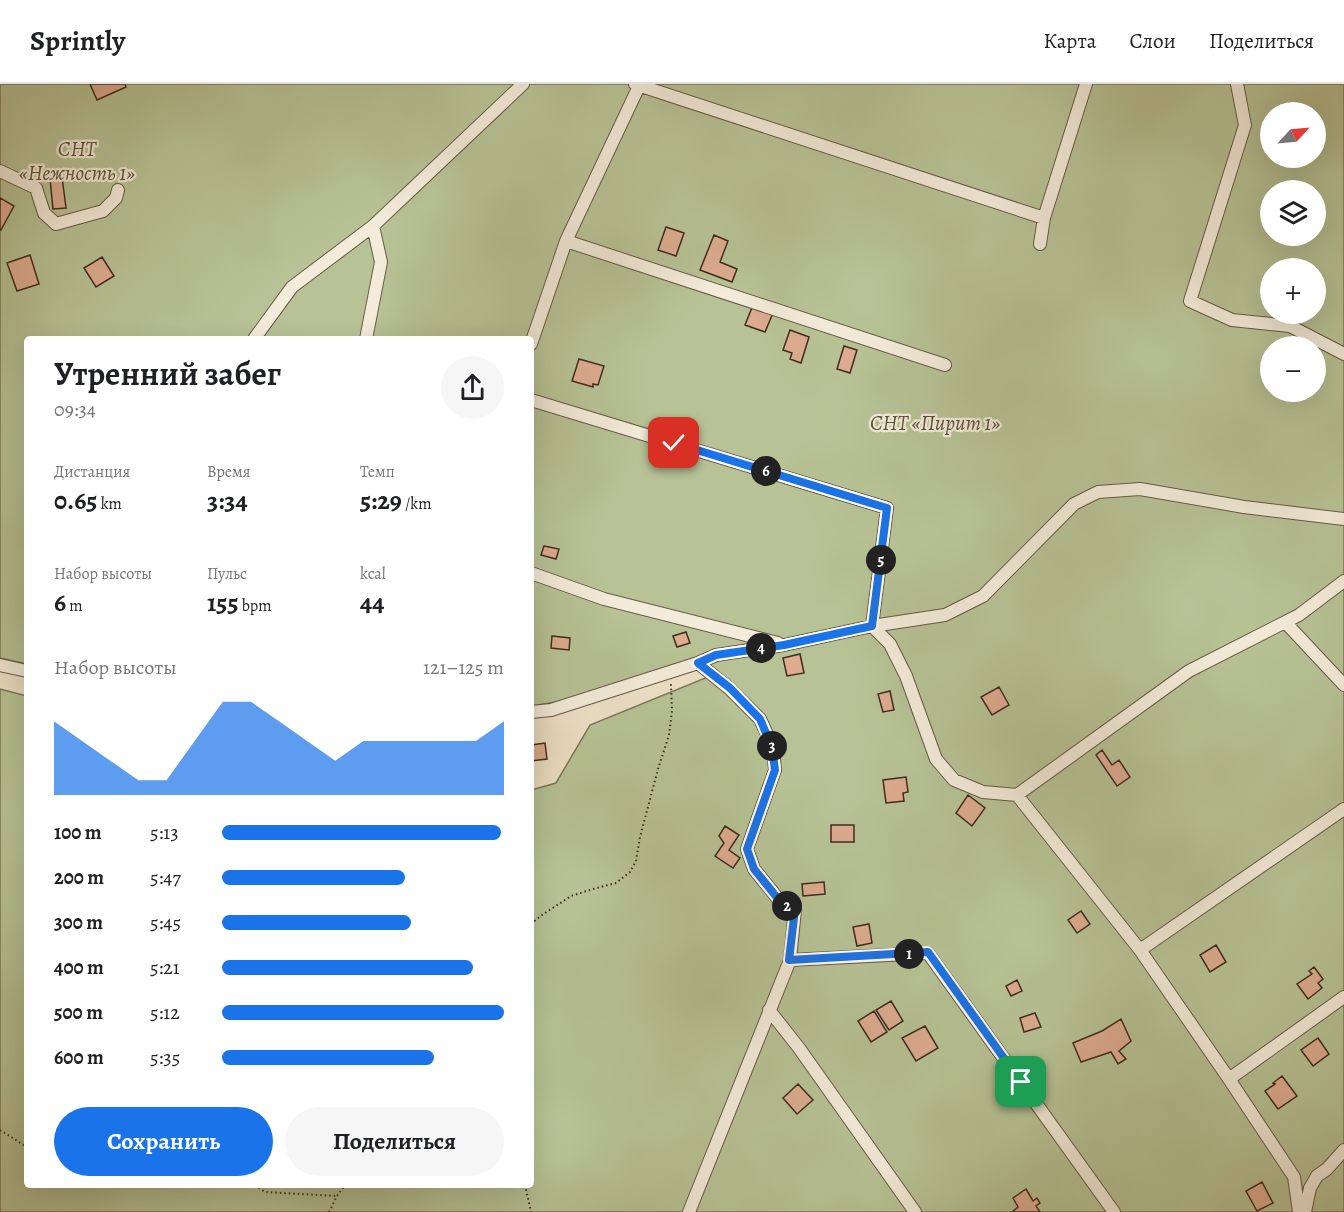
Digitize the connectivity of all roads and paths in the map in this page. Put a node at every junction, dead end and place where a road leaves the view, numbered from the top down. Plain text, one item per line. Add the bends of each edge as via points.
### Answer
1 (523, 84) edge
2 (638, 84) edge
3 (1086, 84) edge
4 (1237, 84) edge
5 (0, 171) edge
6 (118, 190) dead end
7 (1044, 218) junction
8 (373, 226) junction
9 (566, 241) junction
10 (1040, 244) dead end
11 (256, 336) edge
12 (367, 336) edge
13 (534, 336) edge
14 (1344, 354) edge
15 (945, 365) dead end
16 (534, 401) edge
17 (1344, 519) edge
18 (534, 574) edge
19 (1344, 581) edge
20 (1285, 622) junction
21 (872, 626) junction
22 (784, 645) junction
23 (698, 663) junction
24 (5, 667) edge
25 (24, 670) edge
26 (668, 673) junction
27 (1344, 685) edge
28 (534, 712) edge
29 (1017, 795) junction
30 (1344, 809) edge
31 (534, 922) edge
32 (1140, 950) junction
33 (789, 960) junction
34 (1344, 997) edge
35 (769, 1010) junction
36 (1229, 1079) junction
37 (0, 1130) edge
38 (24, 1145) edge
39 (1344, 1150) edge
40 (259, 1188) edge
41 (343, 1188) edge
42 (526, 1188) edge
43 (337, 1196) junction
44 (329, 1212) edge
45 (531, 1212) edge
46 (689, 1212) edge
47 (915, 1212) edge
48 (1114, 1212) edge
49 (1299, 1212) edge
50 (1305, 1212) edge

1 - 8 street
2 - 7 street
2 - 9 street
3 - 7 street
4 - 14 street via 1245,125 1190,301 1232,320 1290,326
5 - 6 street via 36,188 44,213 56,224 103,212
7 - 10 street
8 - 11 street via 292,287
8 - 12 street via 381,262
9 - 13 street
9 - 15 street
16 - 21 street via 887,508
17 - 21 street via 1140,489 1098,492 1074,504 983,596 945,615
18 - 22 street via 604,599
19 - 20 street
20 - 27 street
20 - 29 street via 1189,671
21 - 22 street
21 - 29 street via 890,644 936,759 954,780 983,792
22 - 23 street via 716,655
23 - 26 street
23 - 33 street via 760,719 772,747 775,770 747,849 754,869 783,905 795,909
24 - 25 street
26 - 28 street via 551,710
26 - 31 path via 672,687 669,735 636,861 616,884 571,896
29 - 32 street
30 - 32 street
32 - 36 street
33 - 35 street
33 - 48 street via 928,952
34 - 36 street
35 - 46 street
35 - 47 street
36 - 49 street via 1294,1177
37 - 38 path
39 - 50 street via 1317,1176
40 - 43 path via 265,1192
41 - 43 path
42 - 45 path
43 - 44 path

